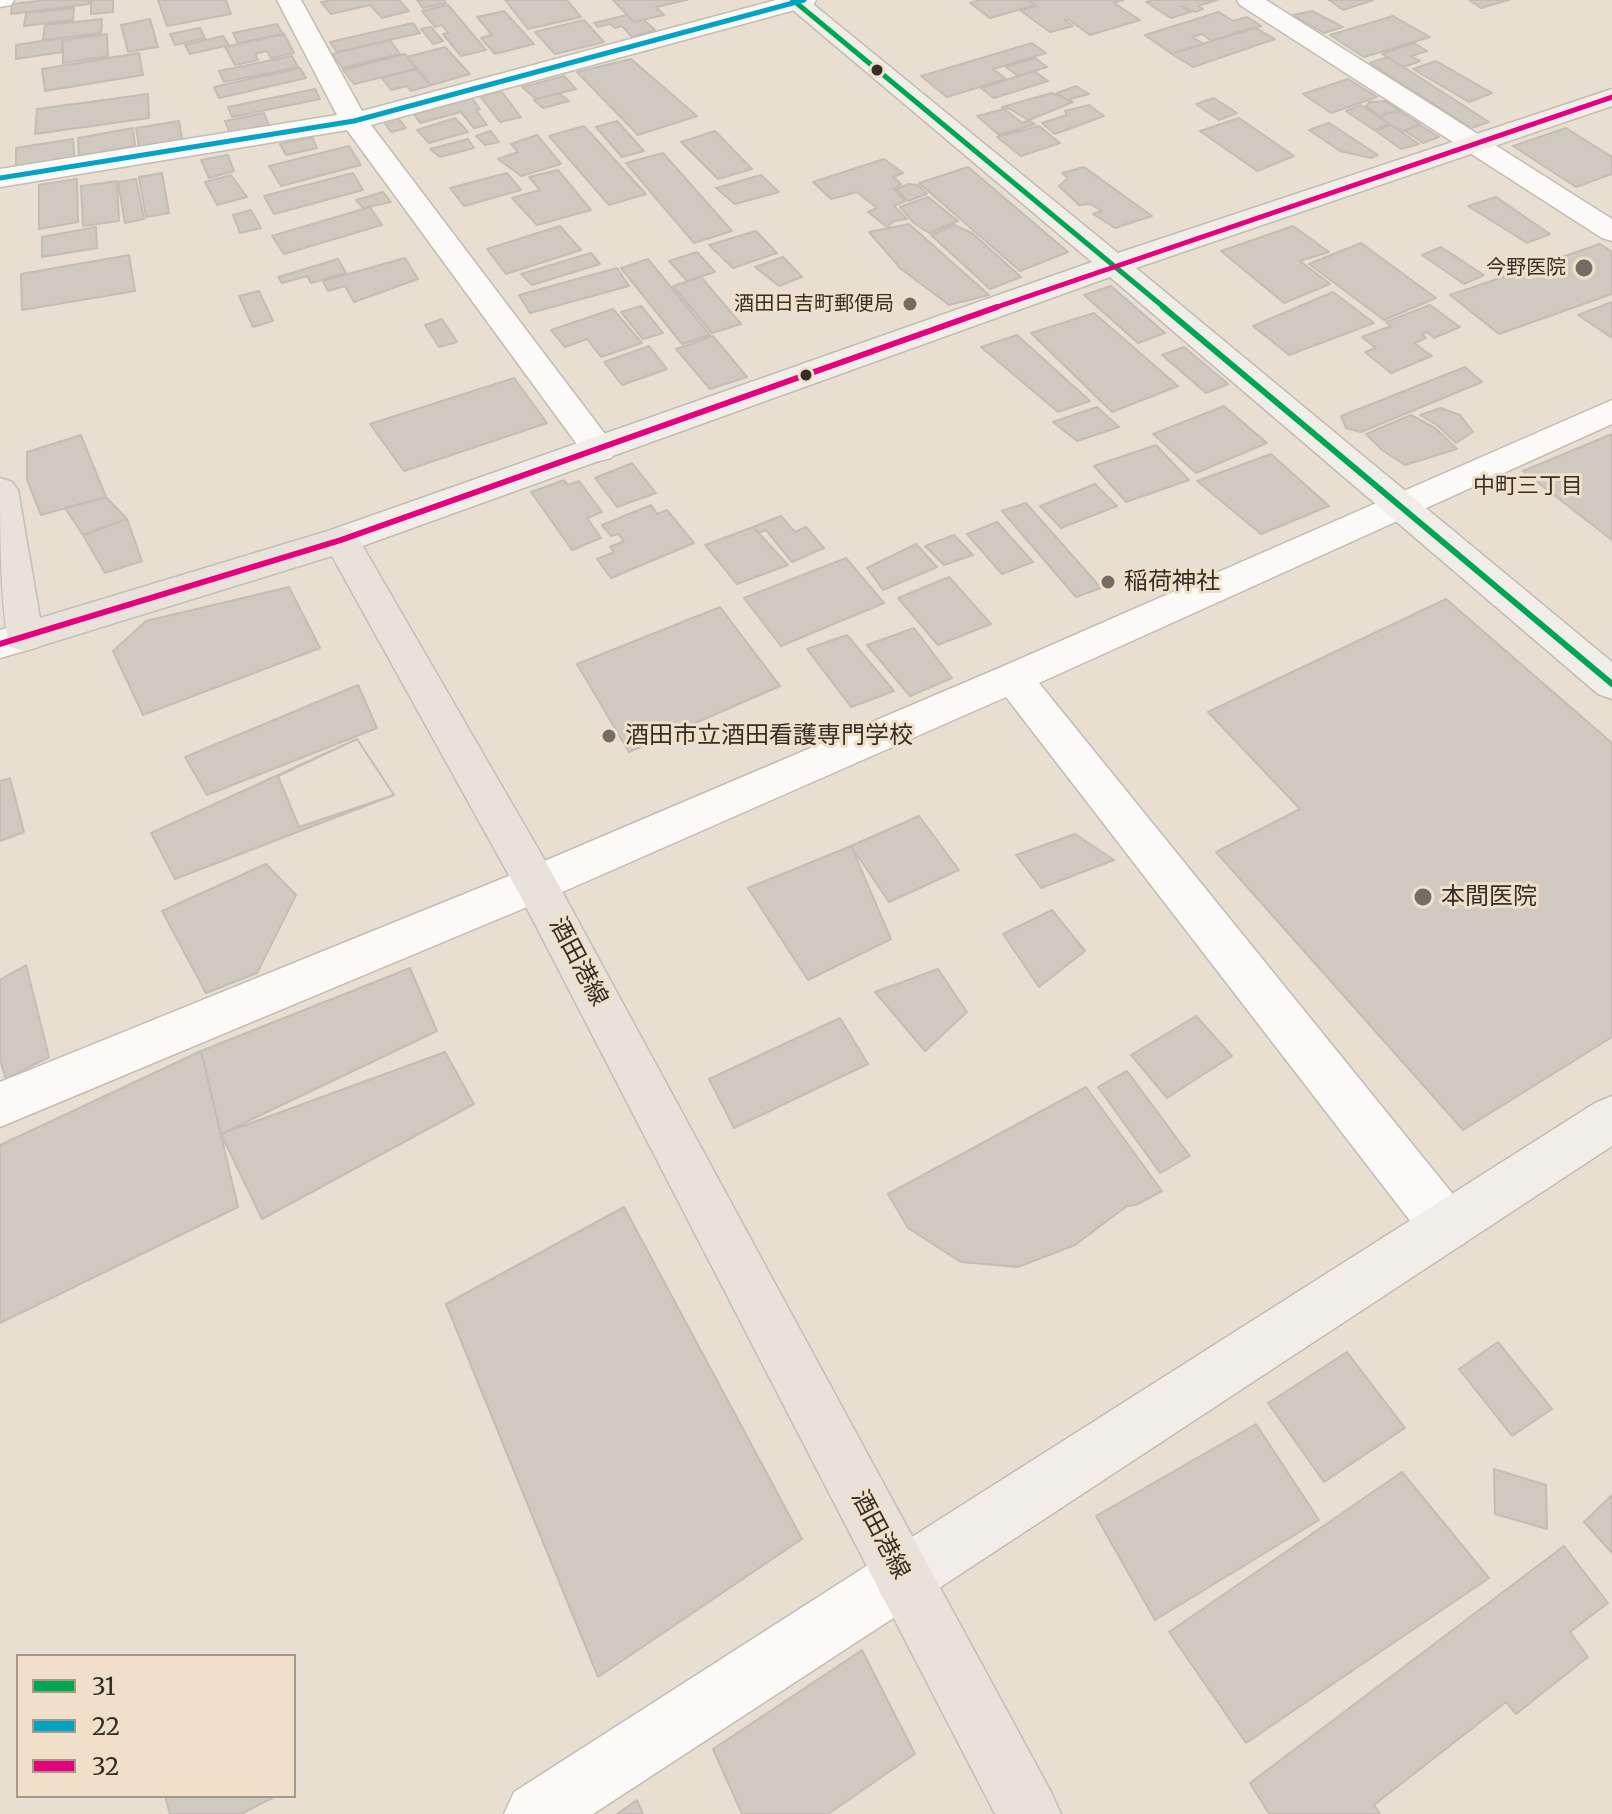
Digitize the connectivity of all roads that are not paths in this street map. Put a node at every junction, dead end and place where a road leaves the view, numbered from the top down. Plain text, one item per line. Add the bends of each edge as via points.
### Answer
1 (289, 0) edge
2 (1249, 0) edge
3 (797, 1) edge
4 (1612, 97) edge
5 (354, 121) junction
6 (1477, 145) junction
7 (0, 178) edge
8 (1612, 232) edge
9 (1114, 265) junction
10 (1612, 411) edge
11 (599, 450) junction
12 (0, 490) edge
13 (1401, 506) junction
14 (341, 540) junction
15 (12, 641) edge
16 (1013, 678) junction
17 (1612, 684) edge
18 (536, 884) junction
19 (0, 1105) edge
20 (1612, 1119) edge
21 (1446, 1226) junction
22 (903, 1577) junction
23 (536, 1814) edge
24 (1029, 1814) edge

1 - 5 street
2 - 6 street
3 - 5 street
3 - 9 street
4 - 6 street
5 - 7 street
5 - 11 street
6 - 8 street
6 - 9 street
9 - 11 street
9 - 13 street
10 - 13 street
11 - 14 street
12 - 15 main road
13 - 16 street
13 - 17 street
14 - 15 main road
14 - 18 main road, 酒田港線
16 - 18 street
16 - 21 street
18 - 19 street
18 - 22 main road, 酒田港線
20 - 21 street
21 - 22 street
22 - 23 street
22 - 24 main road, 酒田港線

